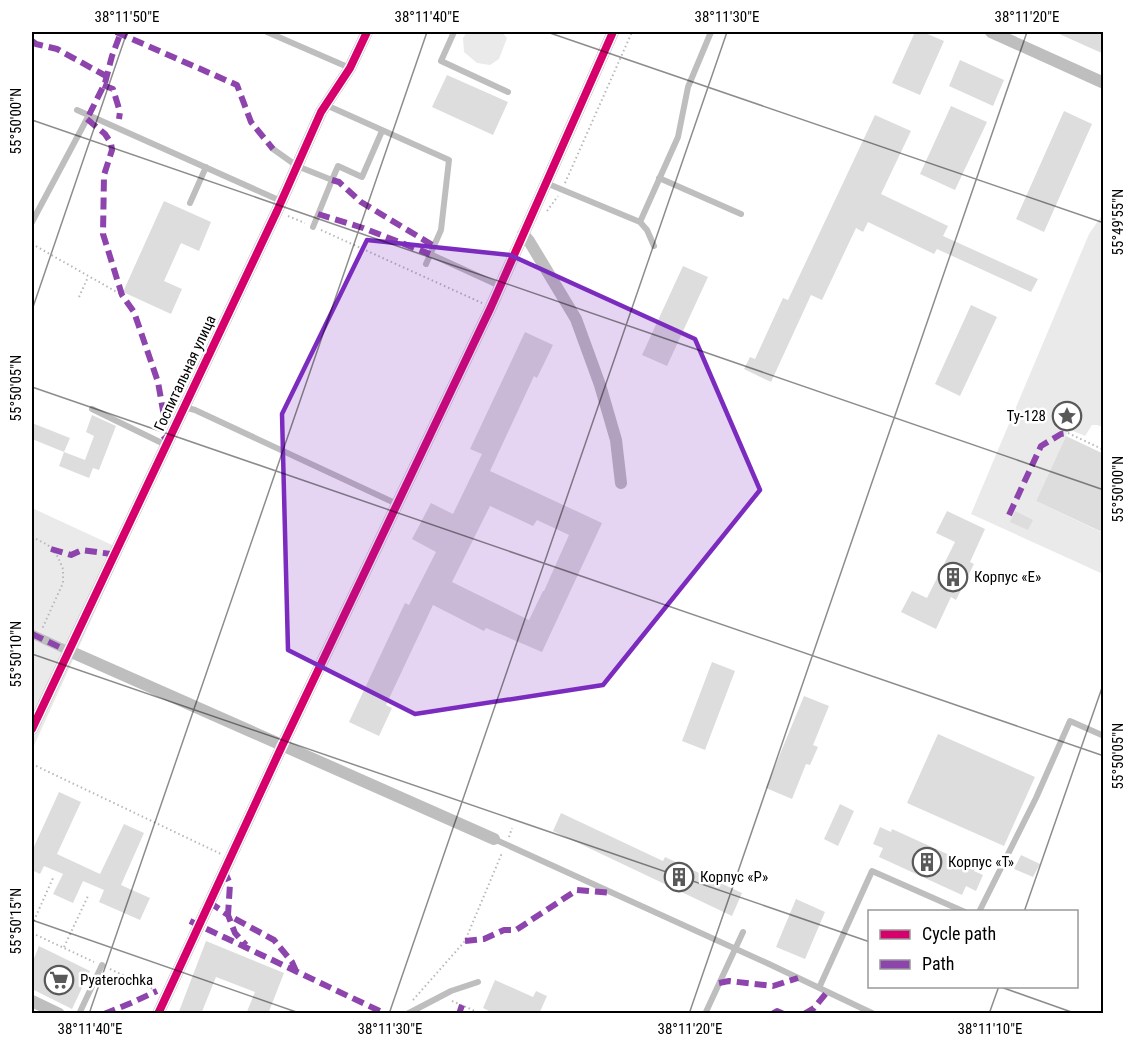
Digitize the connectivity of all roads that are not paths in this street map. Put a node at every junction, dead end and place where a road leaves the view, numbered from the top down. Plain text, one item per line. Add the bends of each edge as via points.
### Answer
1 (267, 32) edge
2 (367, 32) edge
3 (454, 32) edge
4 (613, 32) edge
5 (711, 32) edge
6 (991, 32) edge
7 (280, 34) edge
8 (350, 68) junction
9 (1104, 83) edge
10 (508, 92) dead end
11 (326, 105) junction
12 (77, 110) dead end
13 (89, 115) junction
14 (382, 131) junction
15 (273, 149) dead end
16 (297, 166) junction
17 (206, 167) junction
18 (659, 178) junction
19 (332, 180) junction
20 (546, 183) junction
21 (190, 203) dead end
22 (279, 206) junction
23 (741, 214) dead end
24 (32, 222) edge
25 (640, 222) junction
26 (313, 227) road end
27 (523, 234) junction
28 (654, 246) dead end
29 (430, 254) junction
30 (426, 264) dead end
31 (500, 286) junction
32 (184, 407) junction
33 (92, 409) dead end
34 (166, 445) junction
35 (621, 483) dead end
36 (397, 505) junction
37 (35, 635) edge
38 (72, 653) junction
39 (32, 729) edge
40 (1104, 736) edge
41 (282, 746) junction
42 (500, 842) joint
43 (960, 910) edge
44 (981, 910) edge
45 (743, 932) dead end
46 (735, 950) junction
47 (102, 965) dead end
48 (478, 982) dead end
49 (819, 988) junction
50 (32, 1001) edge
51 (59, 1014) edge
52 (79, 1014) edge
53 (158, 1014) edge
54 (407, 1014) edge
55 (705, 1014) edge
56 (874, 1014) edge

1 - 7 lane
2 - 8 street, Госпитальная улица
3 - 10 lane via 441,61
4 - 20 street
5 - 18 lane via 688,87 678,137
6 - 9 street
7 - 8 lane
8 - 11 street, Госпитальная улица
11 - 14 lane
11 - 16 street, Госпитальная улица
12 - 13 lane
13 - 17 lane
13 - 24 lane
14 - 19 lane via 362,177 338,166
14 - 29 lane via 449,160 441,230
15 - 16 lane
16 - 19 lane
16 - 22 street, Госпитальная улица
17 - 21 lane
17 - 22 lane
18 - 23 lane
18 - 25 lane
19 - 26 lane
20 - 25 lane
20 - 27 street
22 - 32 street, Госпитальная улица
25 - 28 lane
27 - 31 street
27 - 35 street via 576,319 616,440
29 - 30 lane
29 - 31 lane
31 - 36 street
32 - 34 street, Госпитальная улица
32 - 36 lane
33 - 34 lane
34 - 38 street, Госпитальная улица
36 - 41 street
37 - 38 street
38 - 39 street, Госпитальная улица
38 - 41 street
40 - 44 lane via 1070,721
41 - 42 street
41 - 53 street via 226,853
42 - 46 lane
43 - 49 lane via 872,871
45 - 46 lane
46 - 49 lane
46 - 55 lane
47 - 52 lane
48 - 54 lane via 451,990
49 - 56 lane
50 - 51 street

